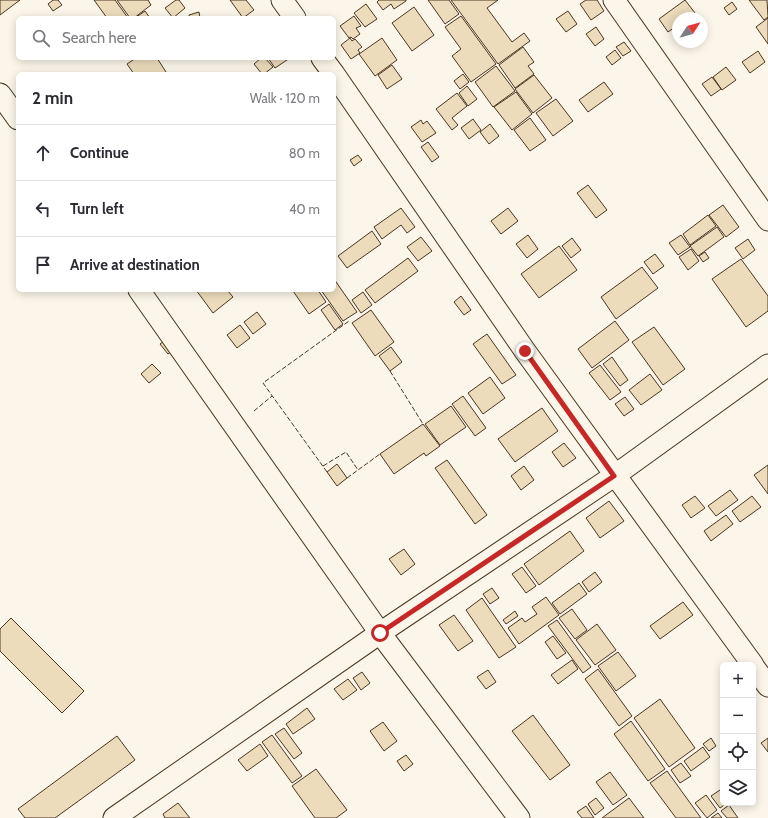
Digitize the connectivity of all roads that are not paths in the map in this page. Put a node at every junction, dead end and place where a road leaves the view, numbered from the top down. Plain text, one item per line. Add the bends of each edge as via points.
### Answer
1 (282, 0) edge
2 (614, 0) edge
3 (294, 16) edge
4 (324, 60) edge
5 (332, 72) edge
6 (336, 77) edge
7 (0, 94) edge
8 (16, 117) edge
9 (768, 220) edge
10 (140, 292) edge
11 (768, 365) edge
12 (614, 476) junction
13 (380, 633) junction
14 (751, 662) edge
15 (756, 669) edge
16 (768, 686) edge
17 (114, 818) edge
18 (519, 818) edge

1 - 3 street
2 - 9 street
4 - 5 street
6 - 12 street
7 - 8 street
10 - 13 street
11 - 12 street
12 - 13 street
12 - 14 street
13 - 17 street
13 - 18 street
15 - 16 street

